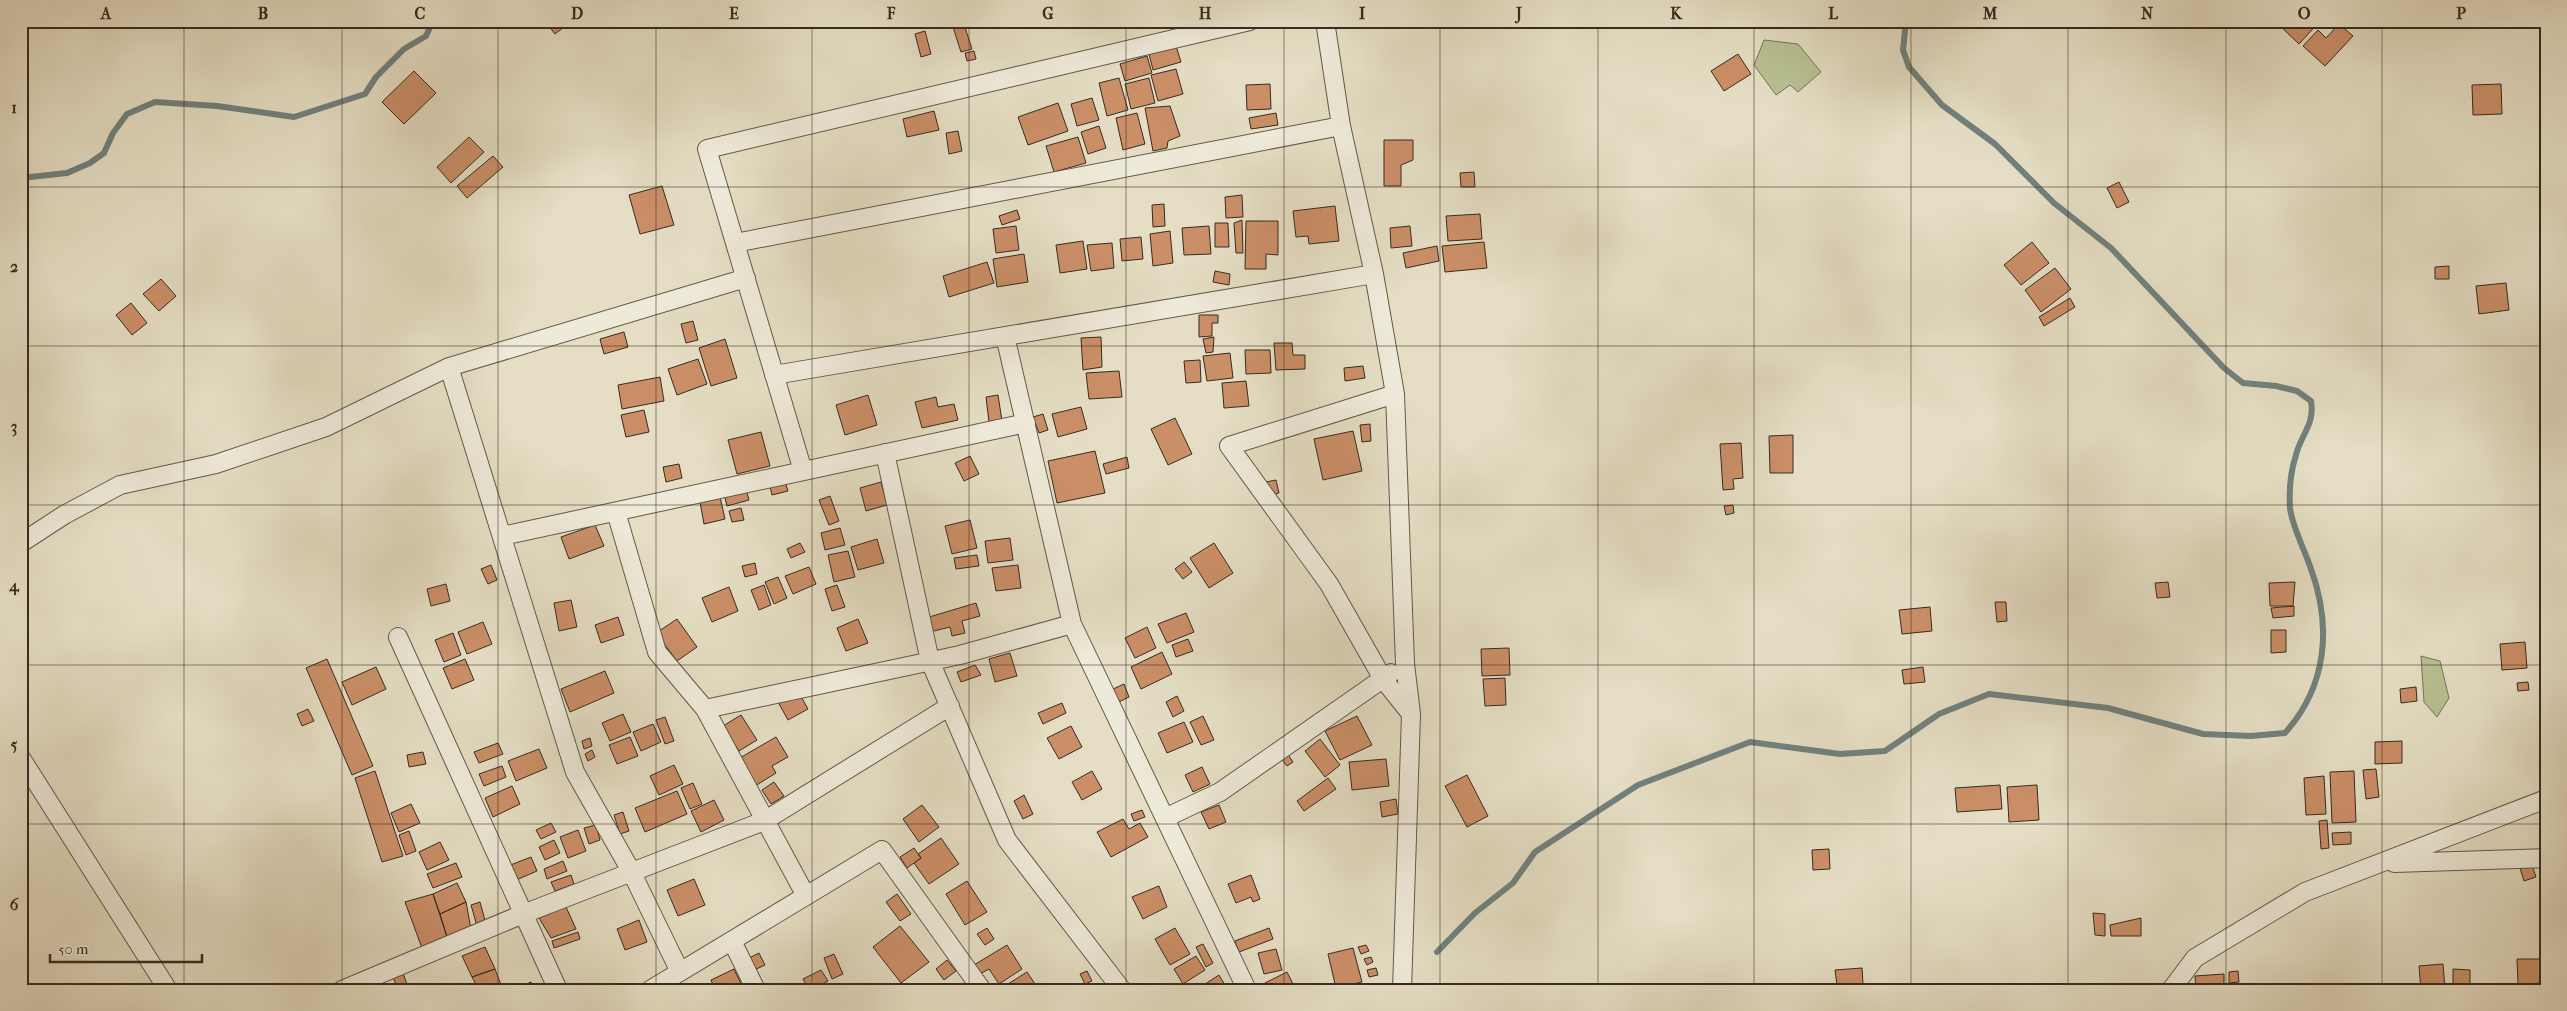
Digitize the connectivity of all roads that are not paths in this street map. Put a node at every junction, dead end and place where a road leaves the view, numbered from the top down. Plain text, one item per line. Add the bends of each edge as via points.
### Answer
1 (1250, 21) edge
2 (1325, 21) edge
3 (1341, 126) junction
4 (735, 243) junction
5 (1374, 274) junction
6 (746, 278) junction
7 (1005, 336) junction
8 (450, 367) junction
9 (774, 375) junction
10 (1395, 394) junction
11 (1026, 423) junction
12 (886, 454) junction
13 (803, 471) junction
14 (616, 512) junction
15 (502, 536) junction
16 (21, 544) edge
17 (1072, 624) junction
18 (398, 636) dead end
19 (930, 661) junction
20 (1405, 664) junction
21 (1383, 678) junction
22 (950, 706) junction
23 (705, 709) junction
24 (1411, 714) junction
25 (21, 758) edge
26 (2546, 799) edge
27 (1165, 818) junction
28 (764, 821) junction
29 (2546, 858) edge
30 (2378, 863) junction
31 (630, 872) junction
32 (806, 896) junction
33 (524, 914) junction
34 (732, 941) junction
35 (680, 972) junction
36 (168, 990) edge
37 (342, 990) edge
38 (558, 990) edge
39 (650, 990) edge
40 (756, 990) edge
41 (982, 990) edge
42 (1122, 990) edge
43 (1246, 990) edge
44 (1402, 990) edge
45 (2171, 990) edge

1 - 4 street via 707,149
2 - 3 street
3 - 4 street
3 - 5 street
4 - 6 street
5 - 7 street
5 - 10 street
6 - 8 street
6 - 9 street
7 - 9 street
7 - 11 street
8 - 15 street
8 - 16 street via 326,427 216,464 120,485 64,515
9 - 13 street
10 - 20 street
10 - 21 street via 1229,446 1329,584
11 - 12 street
11 - 17 street
12 - 13 street
12 - 19 street
13 - 14 street
14 - 15 street
14 - 23 street via 657,652
15 - 31 street via 575,772
17 - 19 street
17 - 27 street
18 - 33 street
19 - 22 street
19 - 23 street
20 - 21 street
20 - 24 street
21 - 24 street
21 - 27 street via 1220,792
22 - 28 street
22 - 42 street via 1007,840
23 - 28 street
24 - 44 street
25 - 36 street
26 - 30 street
27 - 43 street
28 - 31 street
28 - 32 street
29 - 30 street
30 - 45 street via 2305,892 2203,953 2195,958
31 - 33 street
31 - 35 street
32 - 34 street
32 - 41 street via 882,850
33 - 37 street
33 - 38 street
34 - 35 street
34 - 40 street
35 - 39 street

